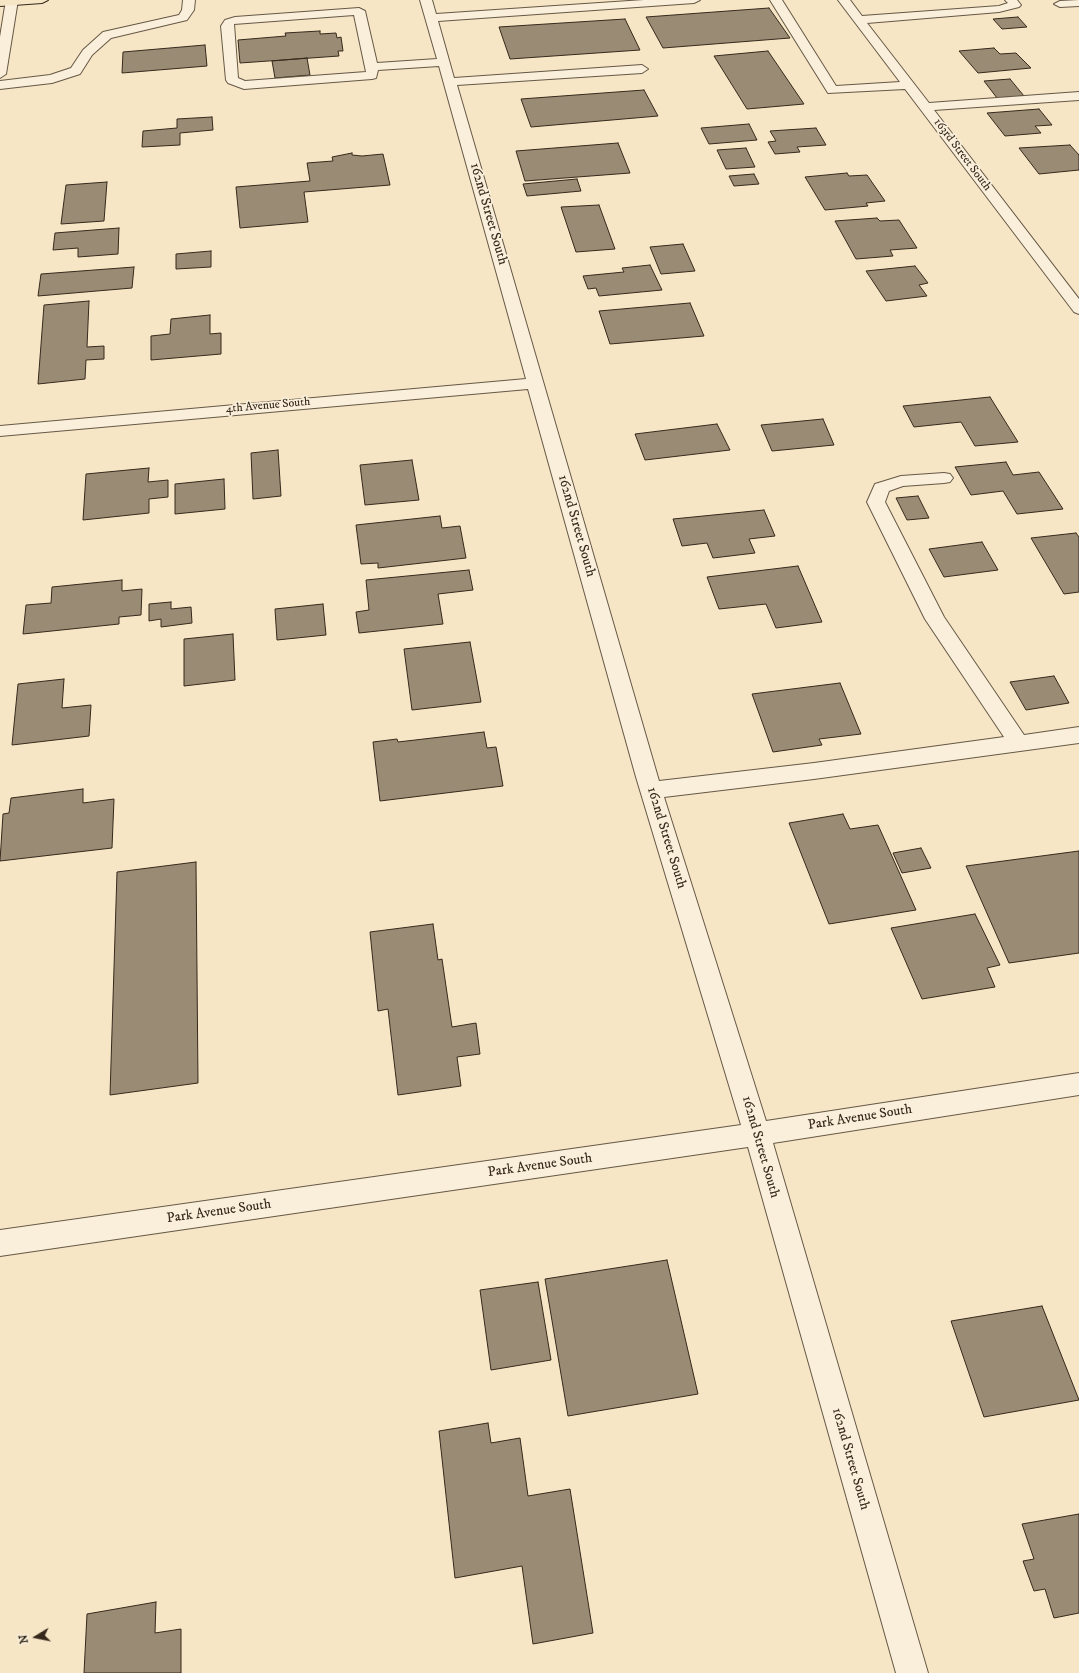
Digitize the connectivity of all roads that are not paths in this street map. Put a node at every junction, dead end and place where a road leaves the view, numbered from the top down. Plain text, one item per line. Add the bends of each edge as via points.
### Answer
1 (42, 0) edge
2 (189, 0) edge
3 (694, 0) edge
4 (776, 0) edge
5 (844, 0) edge
6 (1011, 0) edge
7 (12, 1) edge
8 (0, 2) edge
9 (597, 3) edge
10 (1079, 3) edge
11 (1060, 4) dead end
12 (902, 5) dead end
13 (429, 9) edge
14 (911, 16) junction
15 (859, 20) junction
16 (444, 62) junction
17 (372, 67) junction
18 (642, 69) dead end
19 (0, 74) edge
20 (450, 82) junction
21 (0, 85) edge
22 (909, 85) junction
23 (1079, 96) edge
24 (926, 107) junction
25 (1079, 309) edge
26 (536, 383) junction
27 (0, 431) edge
28 (944, 478) dead end
29 (1079, 735) edge
30 (1019, 742) junction
31 (651, 790) junction
32 (1079, 1084) edge
33 (757, 1134) junction
34 (0, 1243) edge
35 (912, 1673) edge

1 - 7 main road
2 - 21 street via 188,10 182,18 106,35 86,53 76,71 52,79
3 - 9 street
4 - 22 street via 832,90
5 - 15 street, 163rd Street South
6 - 14 street via 1015,5 999,9
7 - 8 main road
7 - 19 street
9 - 13 street
10 - 11 street
12 - 14 street
13 - 16 street, 162nd Street South
14 - 15 street
15 - 22 street, 163rd Street South
16 - 17 street
16 - 20 street, 162nd Street South
17 - 17 street via 372,75 244,85 232,80 227,26 229,22 244,20 358,11
18 - 20 street
20 - 26 street, 162nd Street South
22 - 24 street, 163rd Street South
23 - 24 street
24 - 25 street, 163rd Street South
26 - 27 street, 4th Avenue South
26 - 31 street, 162nd Street South
28 - 30 street via 901,481 881,488 876,502 935,619
29 - 30 street
30 - 31 street
31 - 33 street, 162nd Street South
32 - 33 street, Park Avenue South
33 - 34 street, Park Avenue South
33 - 35 street, 162nd Street South

